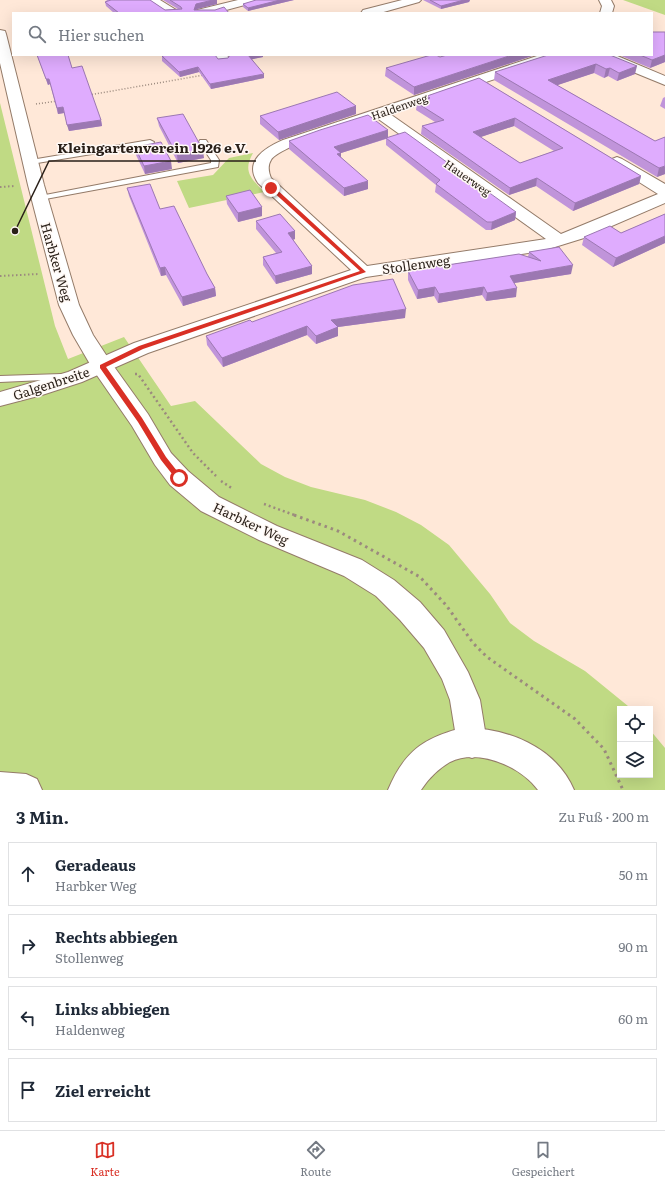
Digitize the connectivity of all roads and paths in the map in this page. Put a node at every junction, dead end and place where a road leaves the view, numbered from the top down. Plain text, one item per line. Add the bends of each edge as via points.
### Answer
1 (152, 0) edge
2 (252, 0) edge
3 (415, 0) edge
4 (605, 0) edge
5 (173, 12) edge
6 (205, 12) edge
7 (371, 12) edge
8 (606, 12) edge
9 (0, 34) edge
10 (550, 56) edge
11 (606, 56) edge
12 (222, 57) edge
13 (478, 79) junction
14 (665, 81) edge
15 (498, 91) edge
16 (88, 96) edge
17 (65, 100) edge
18 (18, 107) junction
19 (379, 113) junction
20 (150, 142) dead end
21 (203, 142) dead end
22 (605, 155) edge
23 (31, 162) junction
24 (665, 191) edge
25 (665, 197) edge
26 (40, 198) junction
27 (558, 240) junction
28 (364, 272) junction
29 (59, 273) junction
30 (0, 276) edge
31 (102, 366) junction
32 (75, 377) junction
33 (0, 379) edge
34 (0, 399) edge
35 (472, 742) junction
36 (0, 788) edge
37 (26, 790) edge
38 (404, 790) edge
39 (558, 790) edge

1 - 5 street
2 - 6 street
3 - 7 street
4 - 8 street via 608,8
9 - 18 main road, Harbker Weg
10 - 13 street, Haldenweg
11 - 14 street
12 - 16 path via 218,72
13 - 15 street
13 - 19 street, Haldenweg
17 - 18 path
18 - 23 main road, Harbker Weg
19 - 27 street, Hauerweg
19 - 28 street, Haldenweg via 288,143 269,154 260,166 264,180
20 - 23 lane
21 - 26 lane via 215,160 215,165
22 - 24 street
23 - 26 main road, Harbker Weg
25 - 27 street, Stollenweg
26 - 29 main road, Harbker Weg
27 - 28 street, Stollenweg via 519,250
28 - 31 street, Stollenweg via 141,348
29 - 30 path
29 - 31 main road, Harbker Weg via 68,305
31 - 32 street, Galgenbreite
31 - 35 main road, Harbker Weg via 140,420 163,459 179,478 210,504 238,520 353,568 385,588 410,612 434,639 454,672 465,700
32 - 33 lane
32 - 34 street, Galgenbreite
35 - 38 main road via 449,747 428,758 412,775
35 - 39 main road via 500,746 527,758 551,779
36 - 37 main road

